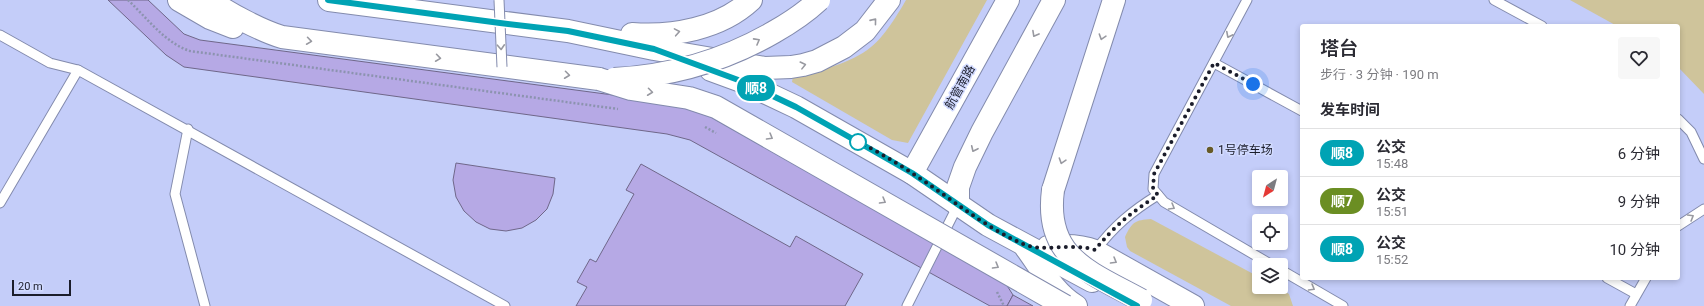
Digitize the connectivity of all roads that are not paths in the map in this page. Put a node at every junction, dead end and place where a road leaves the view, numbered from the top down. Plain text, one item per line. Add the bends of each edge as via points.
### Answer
1 (179, 0) edge
2 (210, 0) edge
3 (329, 0) edge
4 (499, 0) edge
5 (751, 0) edge
6 (819, 0) edge
7 (889, 0) edge
8 (1008, 0) edge
9 (1054, 0) edge
10 (1114, 0) edge
11 (1247, 0) edge
12 (1494, 0) edge
13 (500, 23) junction
14 (1538, 24) edge
15 (568, 31) junction
16 (0, 35) edge
17 (282, 37) junction
18 (654, 49) junction
19 (1214, 63) junction
20 (502, 67) junction
21 (78, 70) junction
22 (599, 79) junction
23 (1300, 110) edge
24 (1680, 121) edge
25 (188, 129) junction
26 (1704, 159) edge
27 (912, 173) junction
28 (1158, 195) junction
29 (0, 203) edge
30 (958, 205) junction
31 (1704, 209) edge
32 (1680, 225) edge
33 (1023, 244) junction
34 (1095, 250) junction
35 (1260, 258) edge
36 (1288, 274) edge
37 (1611, 280) edge
38 (1645, 280) edge
39 (1636, 294) junction
40 (1144, 305) edge
41 (205, 306) edge
42 (505, 306) edge
43 (908, 306) edge
44 (1065, 306) edge
45 (1076, 306) edge
46 (1193, 306) edge
47 (1343, 306) edge
48 (1630, 306) edge

1 - 17 street via 223,23
2 - 17 street via 242,19
3 - 13 street
4 - 13 street
4 -> 20 lane, bridge
15 -> 5 street via 642,35 677,33 716,22
22 -> 6 street, bridge via 666,74 718,59 787,24
18 -> 7 street via 753,67 791,67 817,61 856,39
8 - 27 street, 航管南路
9 -> 30 street via 965,167 958,187
10 -> 40 street, bridge via 1053,190 1053,228 1057,238 1076,263
11 -> 19 lane
12 - 14 lane
13 - 15 street
15 - 18 street
16 - 21 lane via 50,63
17 -> 20 street
18 - 27 street via 768,93
19 - 23 lane
19 - 28 lane via 1154,174 1153,189
20 -> 22 street
21 - 25 lane
21 - 29 lane
22 -> 44 street, bridge via 631,89 675,95 716,107
24 - 26 lane via 1691,132
25 - 41 lane via 175,194
25 - 42 lane
27 - 30 street
28 - 34 lane via 1121,221
28 -> 35 lane via 1164,202
30 - 33 street
30 - 43 lane
32 -> 31 lane
33 - 34 street via 1037,248 1075,246
33 - 40 street
33 - 45 street via 1060,293
34 -> 46 street
36 -> 47 lane
37 - 39 lane
38 - 39 lane
39 - 48 lane

